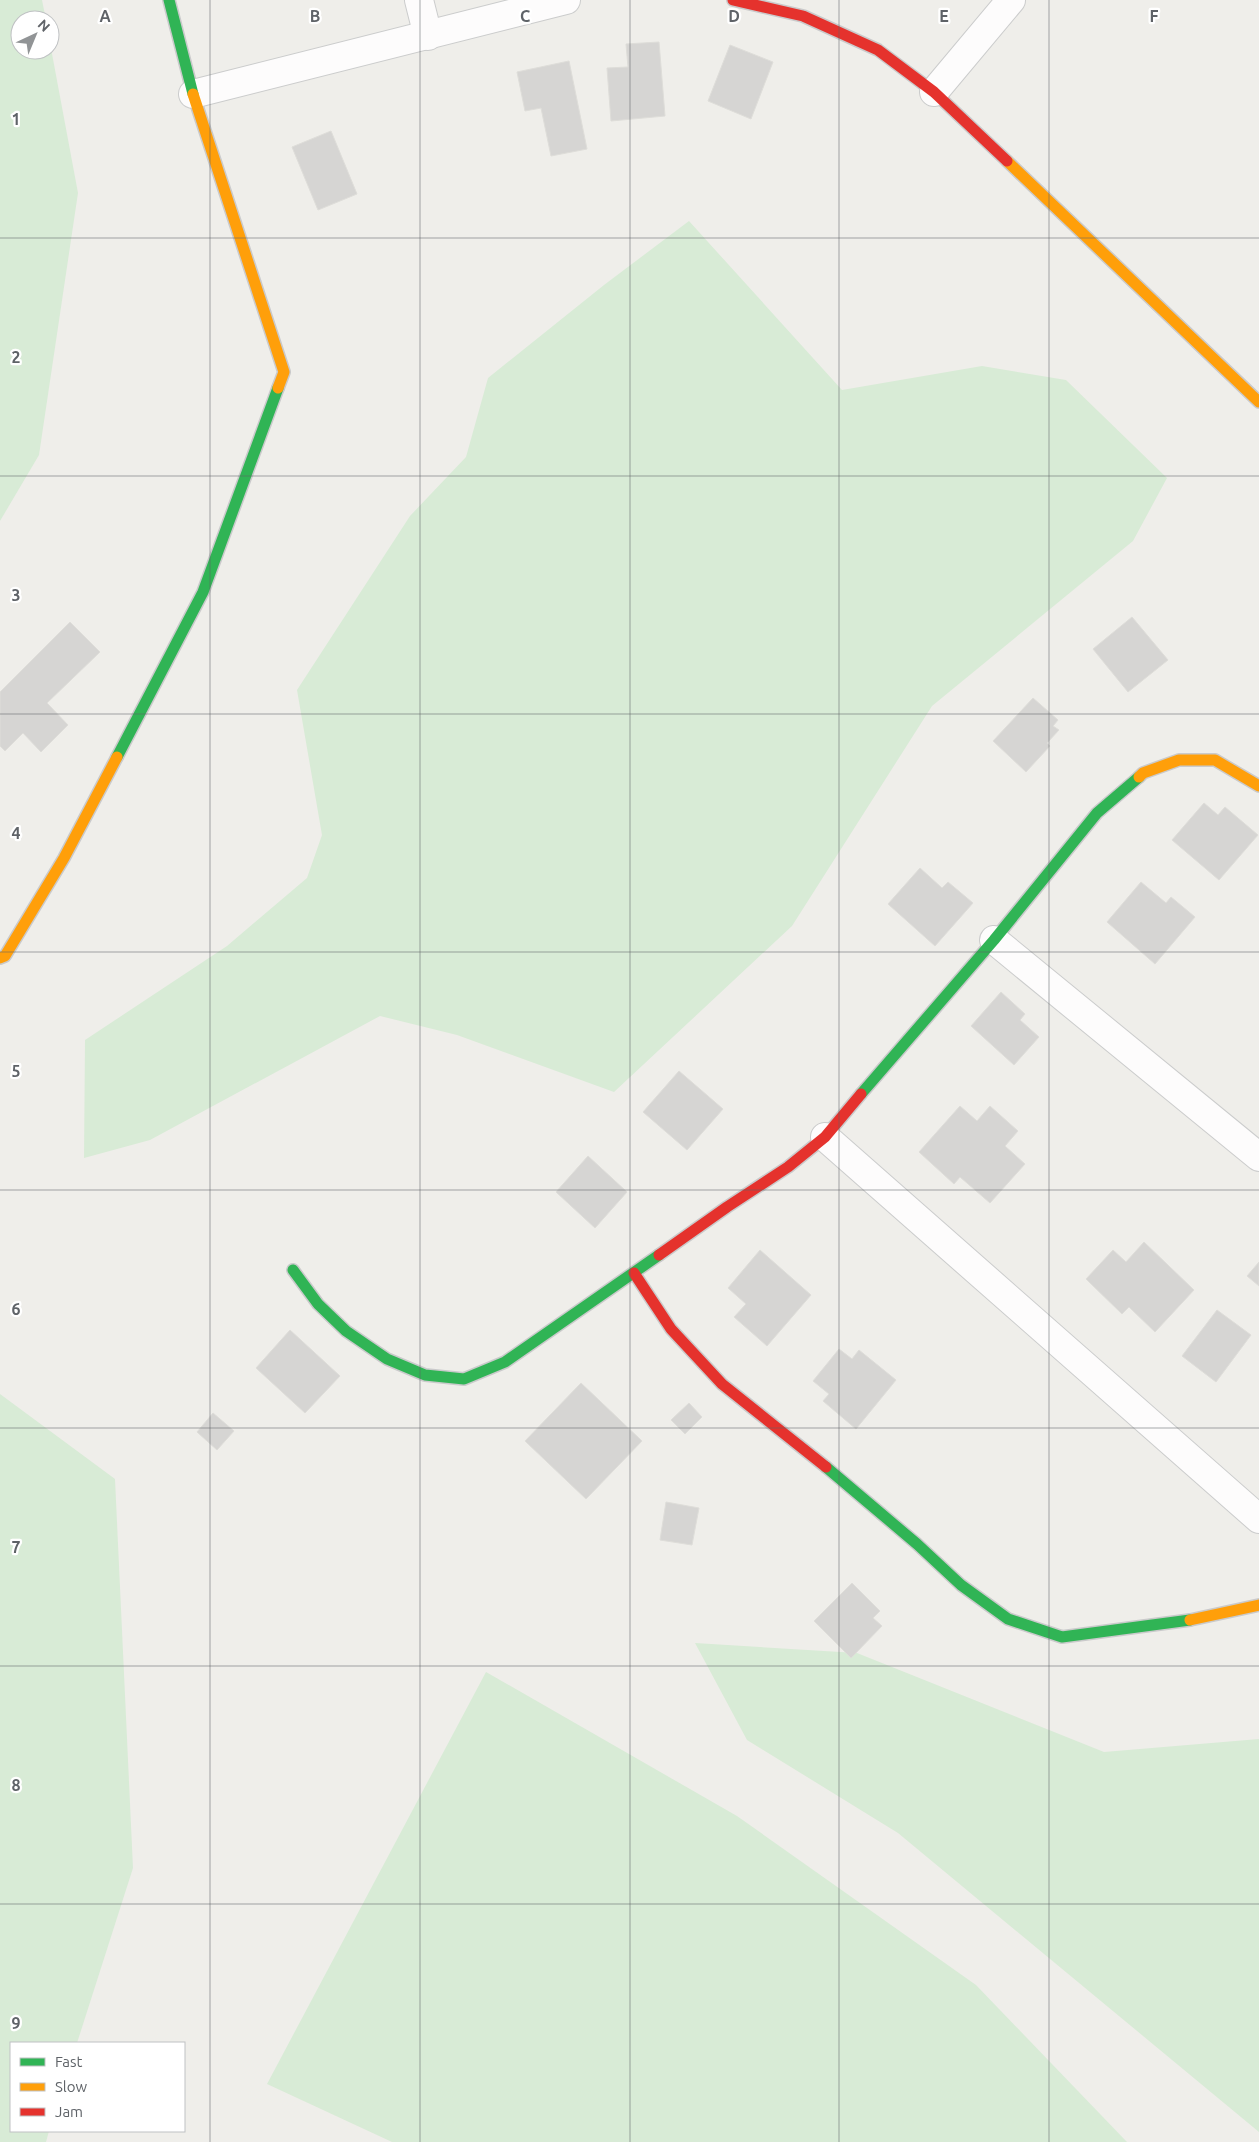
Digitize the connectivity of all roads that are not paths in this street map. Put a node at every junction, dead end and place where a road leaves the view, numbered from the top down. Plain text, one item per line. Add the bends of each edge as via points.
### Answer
1 (169, 0) edge
2 (419, 0) edge
3 (566, 0) edge
4 (733, 0) edge
5 (1011, 0) edge
6 (428, 36) junction
7 (934, 92) junction
8 (193, 94) junction
9 (1259, 402) edge
10 (1259, 786) edge
11 (994, 940) junction
12 (0, 958) edge
13 (825, 1137) junction
14 (1259, 1157) edge
15 (293, 1270) dead end
16 (634, 1273) junction
17 (1259, 1519) edge
18 (1259, 1605) edge

1 - 8 street
2 - 6 street
3 - 6 street
4 - 7 street via 803,16 878,50
5 - 7 street
6 - 8 street
7 - 9 street
8 - 12 street via 284,372 204,592 64,858 5,956
10 - 11 street via 1215,760 1179,760 1143,773 1097,813
11 - 13 street
11 - 14 street
13 - 16 street via 788,1167
13 - 17 street
15 - 16 street via 318,1304 346,1331 387,1359 425,1375 464,1379 505,1362
16 - 18 street via 671,1329 722,1384 822,1464 961,1585 1008,1619 1062,1637 1192,1620

